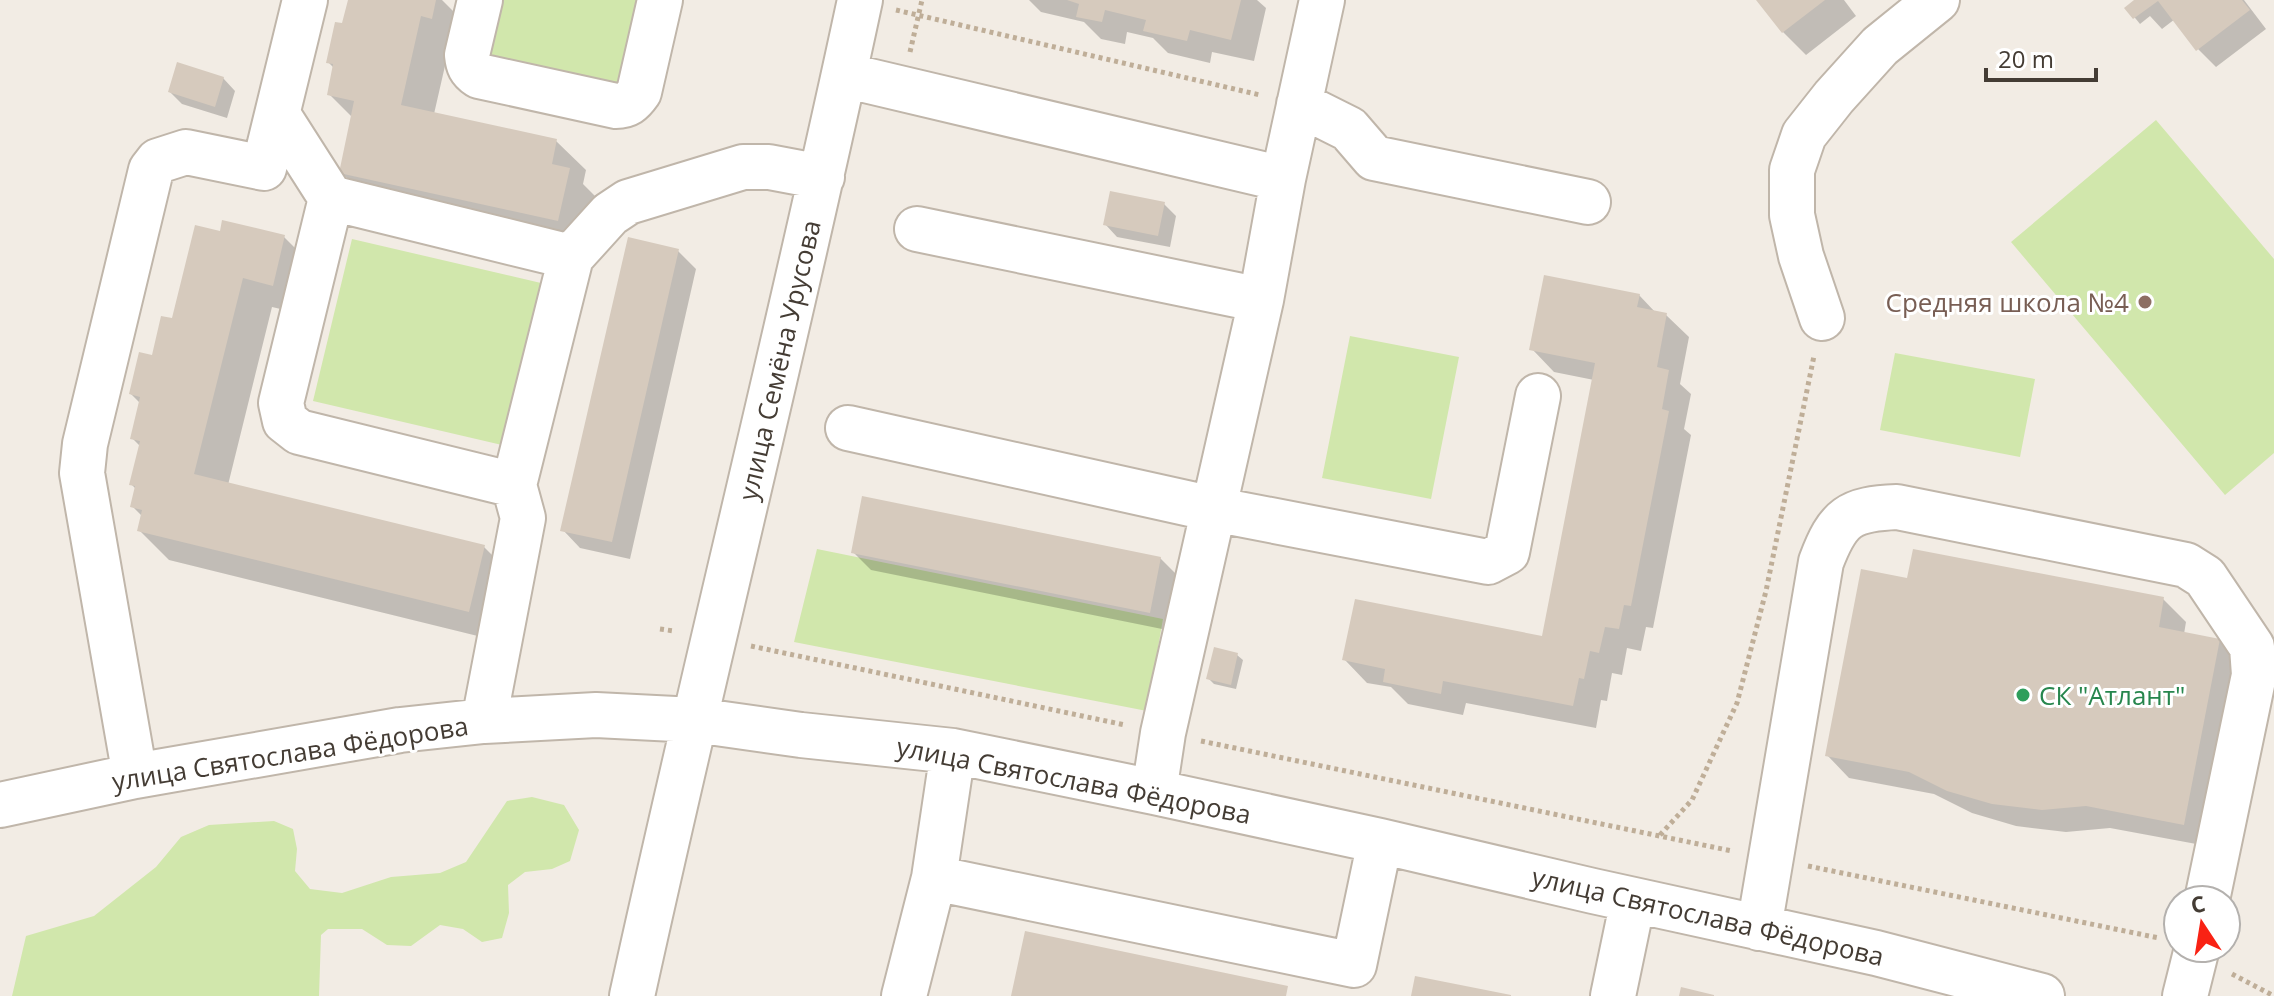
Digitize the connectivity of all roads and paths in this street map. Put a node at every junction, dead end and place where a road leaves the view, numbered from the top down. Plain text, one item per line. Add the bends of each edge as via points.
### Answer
1 (305, 0) edge
2 (480, 0) edge
3 (660, 0) edge
4 (922, 0) edge
5 (1322, 0) edge
6 (860, 1) edge
7 (1921, 5) edge
8 (919, 15) junction
9 (844, 75) junction
10 (901, 88) junction
11 (1299, 104) junction
12 (278, 115) junction
13 (264, 168) junction
14 (822, 177) junction
15 (1283, 179) junction
16 (325, 189) junction
17 (1588, 202) dead end
18 (917, 229) dead end
19 (571, 257) junction
20 (1261, 300) junction
21 (1822, 318) joint
22 (1538, 396) dead end
23 (848, 428) dead end
24 (514, 485) junction
25 (1213, 509) junction
26 (695, 720) junction
27 (484, 721) junction
28 (953, 751) junction
29 (135, 776) junction
30 (1154, 792) junction
31 (0, 805) edge
32 (1380, 841) junction
33 (1770, 858) junction
34 (934, 878) junction
35 (2210, 884) edge
36 (1633, 900) junction
37 (1759, 928) junction
38 (2162, 940) edge
39 (2181, 964) edge
40 (1350, 980) edge
41 (632, 996) edge
42 (904, 996) edge
43 (1613, 996) edge
44 (2042, 996) edge
45 (2185, 996) edge

1 - 12 street
2 - 3 street via 467,55 472,71 616,106 625,106 639,92
4 - 8 path
5 - 11 street
6 - 8 path
6 - 9 street, улица Семёна Урусова
7 - 21 street via 1804,135 1792,170 1792,215
8 - 10 path
8 - 11 path
9 - 10 street
9 - 14 street, улица Семёна Урусова
10 - 15 street
11 - 15 street
11 - 17 street via 1349,129 1374,158
12 - 13 street
12 - 16 street
13 - 16 street
13 - 29 street via 186,152 158,161 151,170 85,444 82,473
14 - 19 street via 743,167 628,202
14 - 26 street, улица Семёна Урусова
15 - 20 street
16 - 19 street
16 - 24 street via 281,403 285,421 299,432
18 - 20 street
19 - 24 street
20 - 25 street
21 - 33 path via 1766,591 1737,703 1692,800 1660,836
22 - 25 street via 1507,552 1488,562
23 - 25 street
24 - 27 street via 523,518
25 - 30 street
26 - 27 street, улица Святослава Фёдорова via 596,715
26 - 28 street, улица Святослава Фёдорова
26 - 41 street, улица Семёна Урусова
27 - 29 street, улица Святослава Фёдорова via 400,730
28 - 30 street, улица Святослава Фёдорова
28 - 34 street
29 - 31 street, улица Святослава Фёдорова
30 - 32 street, улица Святослава Фёдорова
32 - 36 street, улица Святослава Фёдорова
32 - 40 street
33 - 35 street via 1821,562 1844,520 1868,508 1897,507 2186,565 2205,577 2252,647 2254,675
33 - 37 street
33 - 38 path
34 - 40 street
34 - 42 street
36 - 37 street, улица Святослава Фёдорова
36 - 43 street
37 - 44 street, улица Святослава Фёдорова
39 - 45 street

